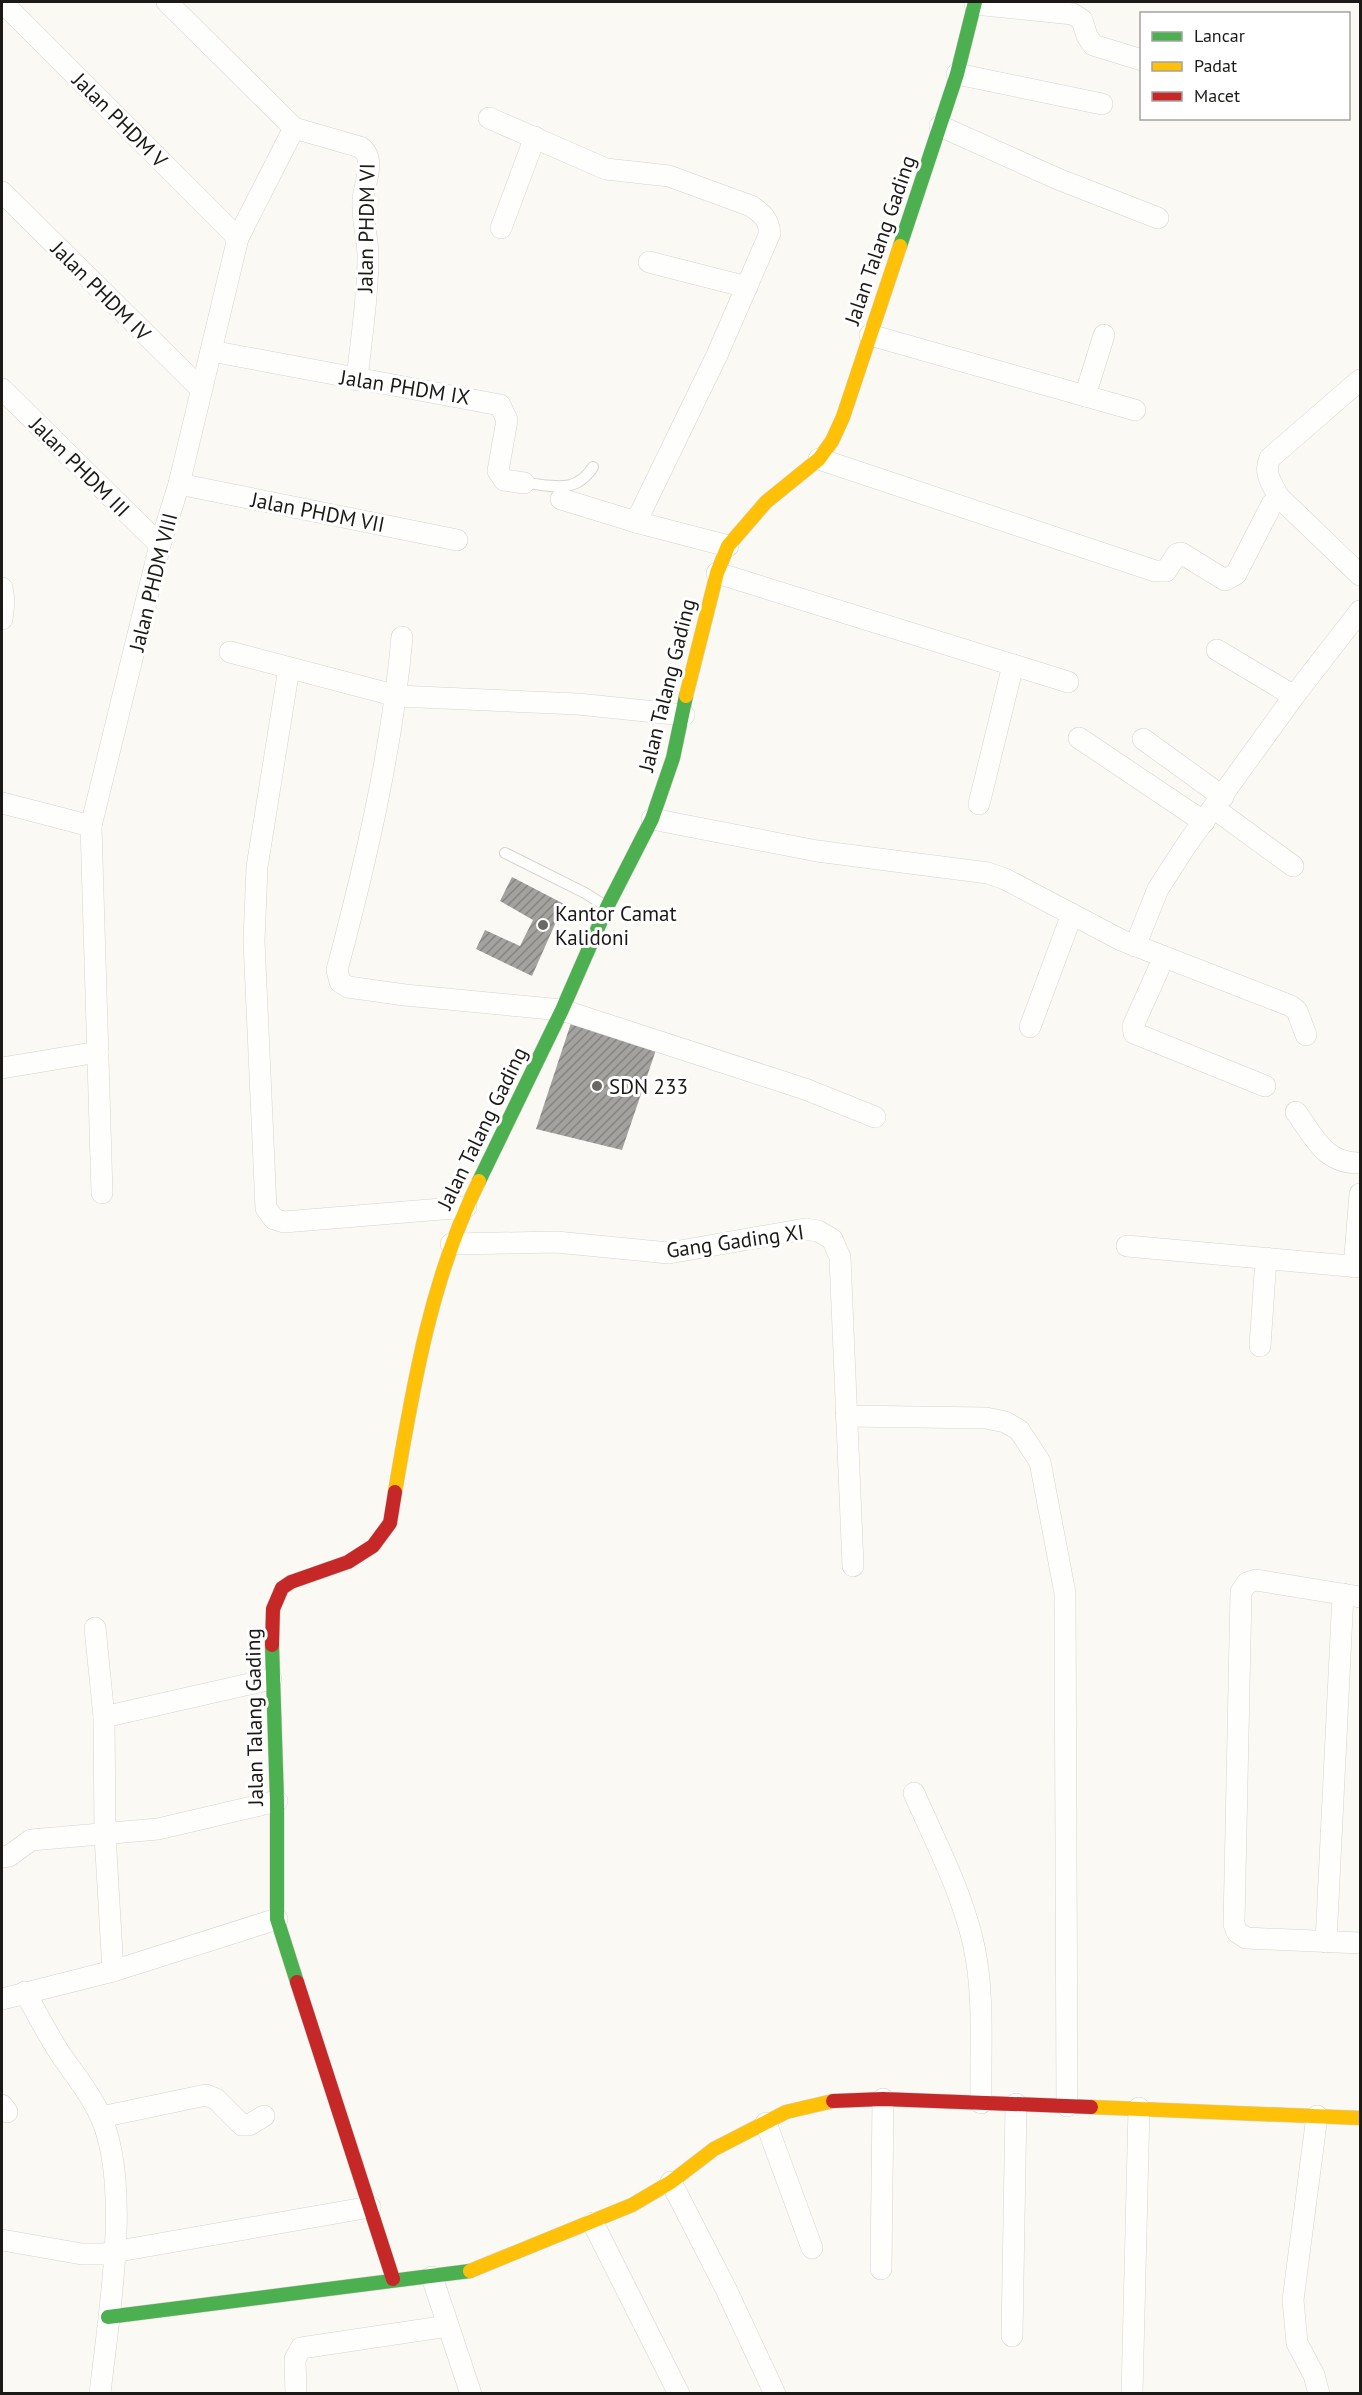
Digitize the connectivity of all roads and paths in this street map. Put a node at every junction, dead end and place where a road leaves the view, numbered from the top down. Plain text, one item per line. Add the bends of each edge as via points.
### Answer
1 (2, 2) edge
2 (167, 2) edge
3 (975, 3) edge
4 (1140, 59) edge
5 (957, 74) junction
6 (1102, 104) dead end
7 (489, 118) dead end
8 (940, 126) junction
9 (294, 128) junction
10 (535, 137) junction
11 (2, 192) edge
12 (1158, 218) dead end
13 (501, 228) dead end
14 (238, 238) junction
15 (649, 262) dead end
16 (747, 287) junction
17 (870, 335) junction
18 (1104, 335) dead end
19 (211, 351) junction
20 (357, 380) junction
21 (1360, 380) edge
22 (2, 388) edge
23 (201, 390) junction
24 (1085, 396) junction
25 (1135, 410) dead end
26 (819, 459) junction
27 (593, 467) dead end
28 (524, 483) joint
29 (179, 484) junction
30 (1279, 497) junction
31 (561, 499) dead end
32 (636, 522) junction
33 (457, 540) dead end
34 (160, 545) junction
35 (728, 546) junction
36 (717, 573) junction
37 (1360, 575) edge
38 (2, 588) edge
39 (1360, 611) edge
40 (2, 619) edge
41 (402, 637) dead end
42 (1217, 650) dead end
43 (230, 652) dead end
44 (1013, 665) junction
45 (288, 668) junction
46 (1068, 682) dead end
47 (397, 696) junction
48 (1294, 696) junction
49 (684, 715) junction
50 (1079, 738) dead end
51 (1143, 739) dead end
52 (2, 803) edge
53 (979, 804) dead end
54 (1214, 809) junction
55 (652, 819) junction
56 (91, 826) junction
57 (506, 854) dead end
58 (1293, 866) dead end
59 (607, 907) junction
60 (1072, 914) junction
61 (1136, 945) junction
62 (1164, 957) junction
63 (562, 1010) junction
64 (1030, 1027) dead end
65 (1306, 1035) dead end
66 (98, 1052) junction
67 (2, 1068) edge
68 (1265, 1086) dead end
69 (1296, 1112) dead end
70 (875, 1117) dead end
71 (1360, 1163) edge
72 (102, 1193) dead end
73 (1360, 1194) edge
74 (466, 1207) junction
75 (451, 1244) junction
76 (1126, 1246) dead end
77 (1266, 1258) junction
78 (1357, 1267) edge
79 (1260, 1346) dead end
80 (846, 1416) junction
81 (853, 1566) dead end
82 (1352, 1596) edge
83 (95, 1628) dead end
84 (271, 1679) junction
85 (104, 1717) junction
86 (914, 1792) dead end
87 (277, 1801) junction
88 (105, 1835) junction
89 (2, 1857) edge
90 (277, 1920) junction
91 (1326, 1942) junction
92 (1360, 1943) edge
93 (112, 1971) junction
94 (28, 1998) junction
95 (2, 2000) edge
96 (883, 2099) junction
97 (981, 2103) junction
98 (1016, 2104) junction
99 (1067, 2106) junction
100 (1139, 2108) junction
101 (264, 2116) dead end
102 (1317, 2116) junction
103 (101, 2117) junction
104 (1360, 2118) edge
105 (765, 2122) junction
106 (671, 2181) junction
107 (370, 2207) junction
108 (593, 2223) junction
109 (2, 2240) edge
110 (812, 2248) dead end
111 (114, 2250) junction
112 (881, 2269) dead end
113 (432, 2277) junction
114 (393, 2279) junction
115 (108, 2317) junction
116 (448, 2326) junction
117 (1012, 2336) dead end
118 (100, 2394) edge
119 (296, 2394) edge
120 (471, 2394) edge
121 (679, 2394) edge
122 (775, 2394) edge
123 (1132, 2394) edge
124 (1319, 2394) edge

1 - 14 street, Jalan PHDM V
2 - 9 street, Jalan PHDM VI
3 - 4 street via 1073,14 1082,20 1093,45
3 - 5 street, Jalan Talang Gading
5 - 6 street
5 - 8 street, Jalan Talang Gading
7 - 10 street
8 - 12 street
8 - 17 street, Jalan Talang Gading
9 - 14 street, Jalan PHDM VIII
9 - 20 street, Jalan PHDM VI via 360,147 368,158 362,203 368,284
10 - 13 street
10 - 16 street via 606,169 669,176 761,212 770,233
11 - 23 street, Jalan PHDM IV
14 - 19 street, Jalan PHDM VIII
15 - 16 street
16 - 32 street
17 - 24 street
17 - 26 street, Jalan Talang Gading via 843,417
18 - 24 street
19 - 20 street, Jalan PHDM IX
19 - 23 street, Jalan PHDM VIII
20 - 28 street, Jalan PHDM IX via 500,405 507,420 498,471 504,480
21 - 30 street via 1270,458 1267,470
22 - 34 street, Jalan PHDM III
23 - 29 street, Jalan PHDM VIII
24 - 25 street
26 - 30 street via 1155,571 1166,571 1177,554 1182,553 1225,580 1236,574
26 - 35 street, Jalan Talang Gading via 766,502
27 - 28 lane via 584,481 574,486
29 - 33 street, Jalan PHDM VII
29 - 34 street, Jalan PHDM VIII
30 - 37 street
31 - 32 street
32 - 35 street
34 - 56 street, Jalan PHDM VIII
35 - 36 street, Jalan Talang Gading
36 - 44 street
36 - 49 street, Jalan Talang Gading
38 - 40 street
39 - 48 street
41 - 47 street
42 - 48 street
43 - 45 street
44 - 46 street
44 - 53 street
45 - 47 street
45 - 74 street via 256,878 254,941 266,1208 274,1220 284,1222
47 - 49 street via 567,703
47 - 63 street via 375,819 337,970 338,979 348,987 405,995
48 - 54 street
49 - 55 street, Jalan Talang Gading
50 - 54 street
51 - 54 street
52 - 56 street
54 - 58 street
54 - 61 street via 1158,889
55 - 59 street, Jalan Talang Gading
55 - 60 street via 817,851 988,873
56 - 66 street, Jalan PHDM VIII
57 - 59 lane
59 - 63 street, Jalan Talang Gading
60 - 61 street
60 - 64 street
61 - 62 street
62 - 65 street via 1291,1006 1297,1011
62 - 68 street via 1133,1026 1134,1033
63 - 70 street via 805,1089
63 - 74 street, Jalan Talang Gading
66 - 67 street
66 - 72 street, Jalan PHDM VIII
69 - 71 street via 1330,1157 1348,1164
73 - 78 street
74 - 75 street, Jalan Talang Gading
75 - 80 street, Gang Gading XI via 556,1242 669,1253 806,1229 826,1234 840,1257
75 - 84 street, Jalan Talang Gading via 423,1343 390,1523 372,1549 282,1588 273,1609
76 - 77 street
77 - 78 street
77 - 79 street
80 - 81 street, Gang Gading XI
80 - 99 street via 986,1418 1005,1422 1019,1430 1040,1462 1065,1593
82 - 91 street
82 - 91 street via 1256,1580 1246,1583 1241,1592 1235,1929 1246,1938
83 - 85 street
84 - 85 street
84 - 87 street, Jalan Talang Gading
85 - 88 street
86 - 97 street via 963,1907 973,1943 978,1981
87 - 88 street via 158,1829
87 - 90 street, Jalan Talang Gading
88 - 89 street via 31,1840
88 - 93 street
90 - 93 street
90 - 107 street, Jalan Talang Gading
91 - 92 street
93 - 94 street
94 - 95 street
94 - 103 street
96 - 97 street
96 - 105 street via 822,2102
96 - 112 street
97 - 98 street
98 - 99 street
98 - 117 street
99 - 100 street
100 - 102 street
100 - 123 street
101 - 103 street via 242,2125 216,2099 206,2095
102 - 104 street
102 - 124 street via 1293,2300 1297,2343
103 - 111 street via 116,2186
105 - 106 street via 714,2149
105 - 110 street
106 - 108 street
106 - 122 street
107 - 111 street
107 - 114 street, Jalan Talang Gading
108 - 113 street via 475,2270
108 - 121 street
109 - 111 street via 82,2254
111 - 115 street
113 - 114 street
113 - 116 street
114 - 115 street
115 - 118 street
116 - 119 street via 301,2348 295,2359
116 - 120 street

